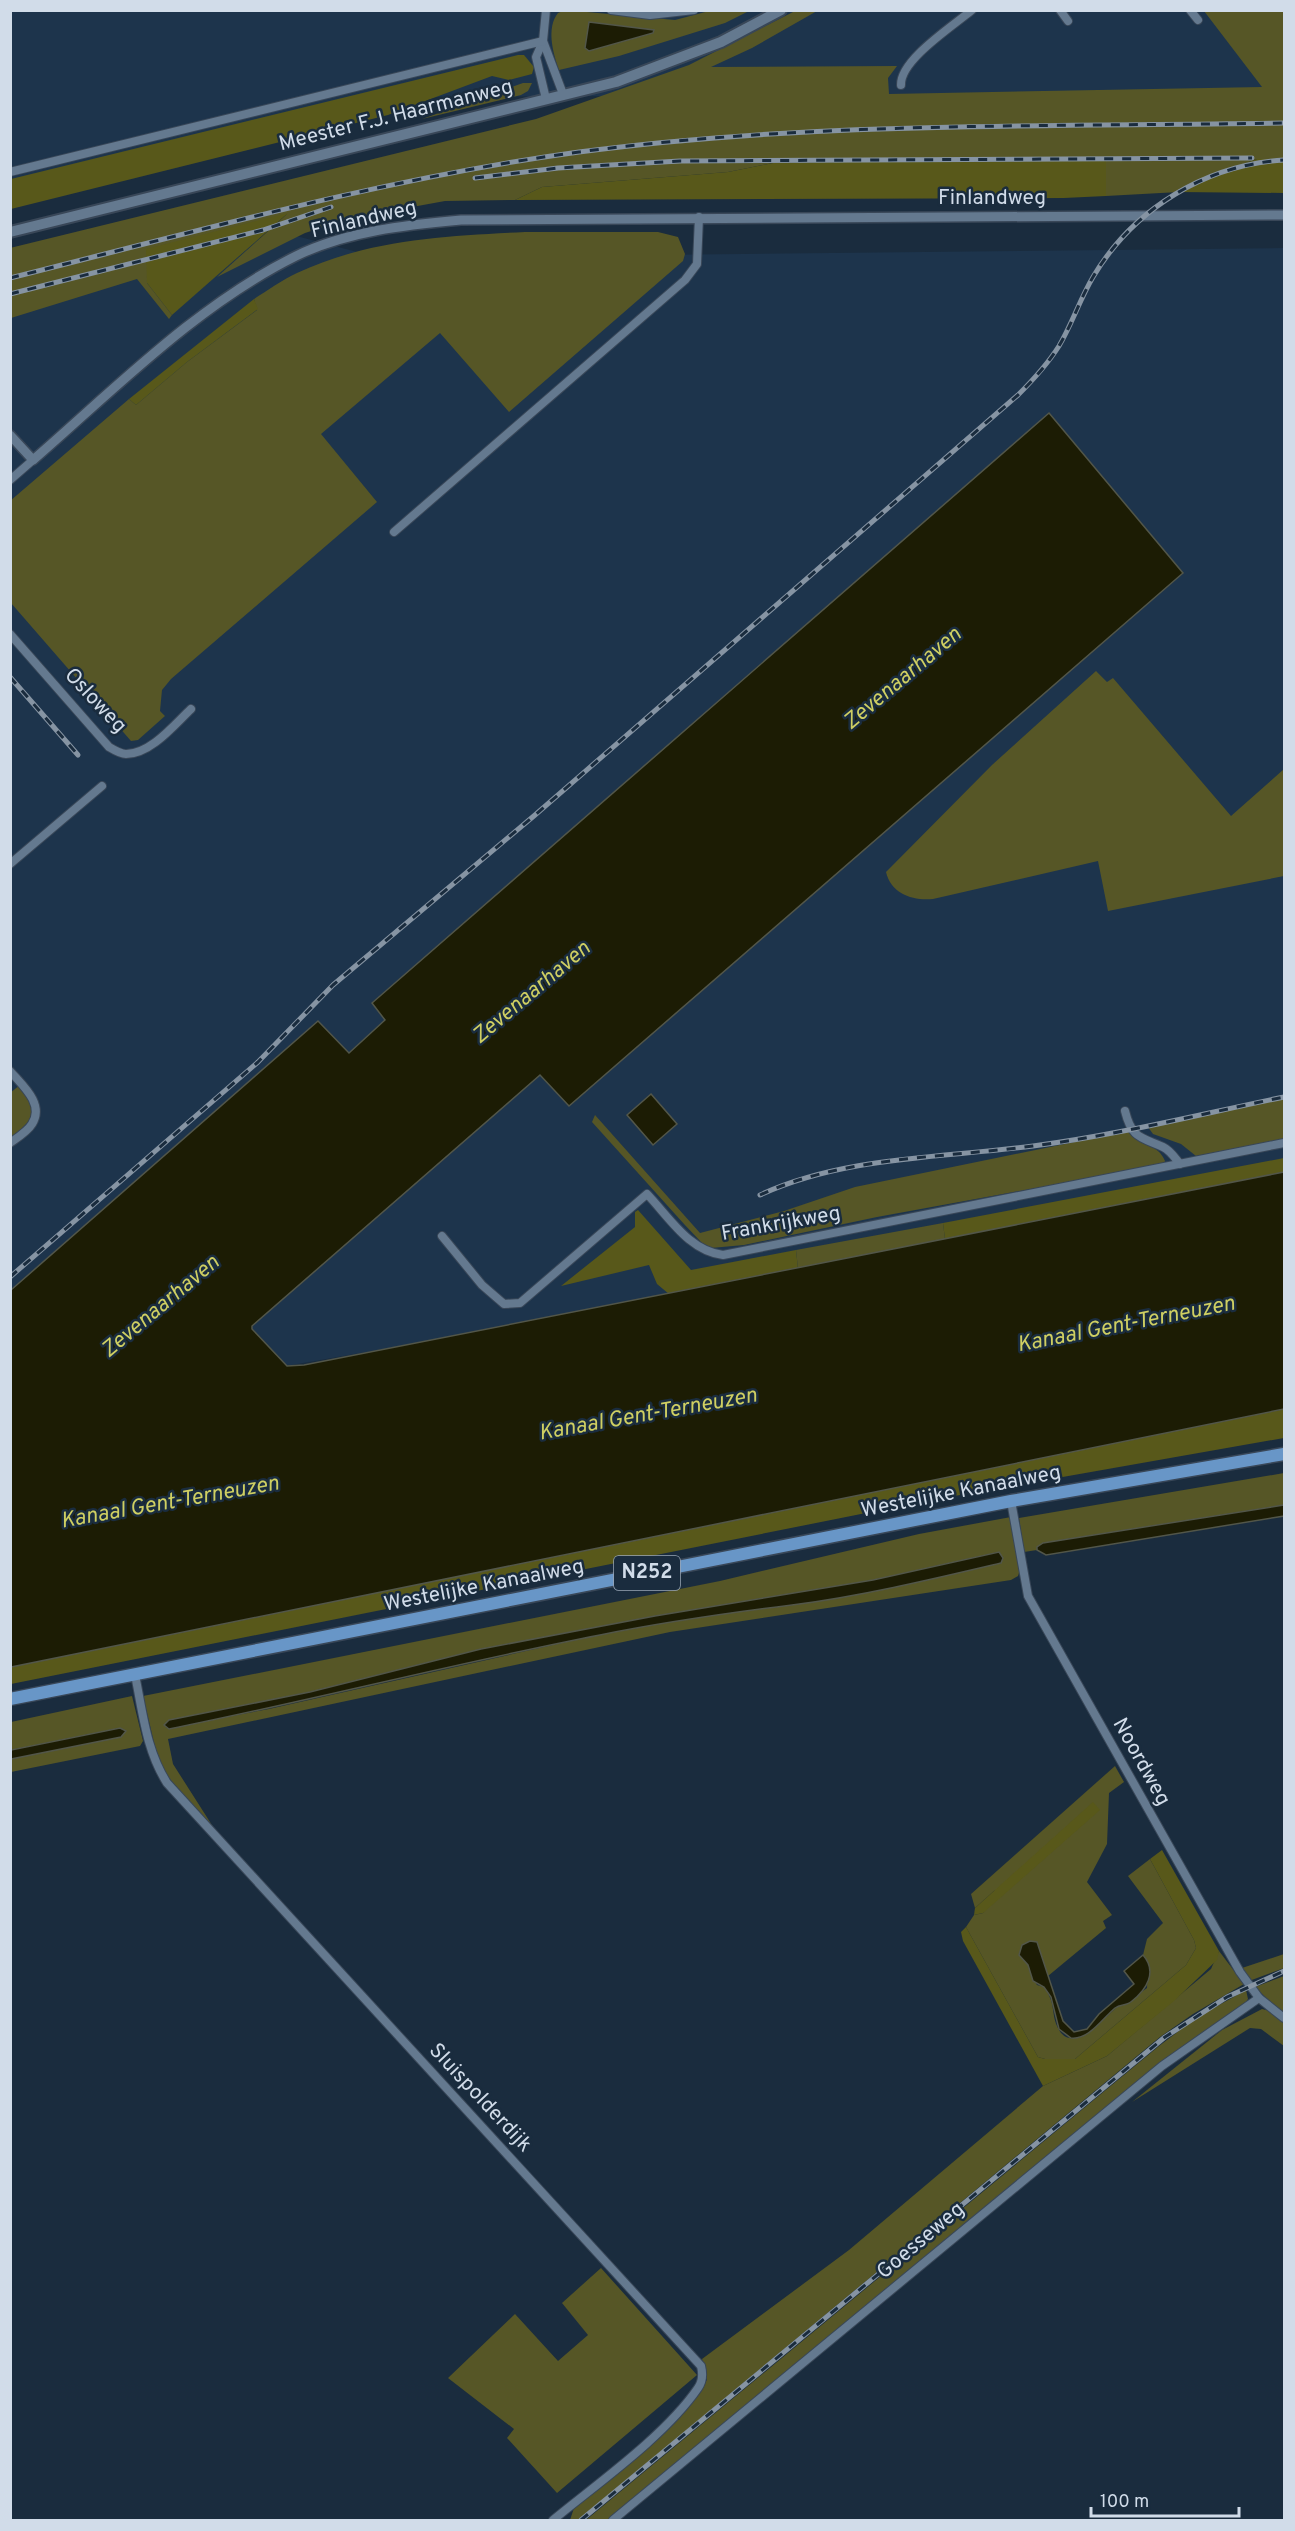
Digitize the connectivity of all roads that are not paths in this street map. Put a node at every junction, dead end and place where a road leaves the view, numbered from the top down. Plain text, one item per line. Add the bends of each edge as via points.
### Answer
1 (546, 10) edge
2 (610, 10) edge
3 (694, 10) edge
4 (781, 10) edge
5 (972, 10) edge
6 (1060, 10) edge
7 (1190, 10) edge
8 (1198, 20) dead end
9 (1068, 21) dead end
10 (543, 41) junction
11 (901, 85) dead end
12 (562, 94) junction
13 (546, 99) junction
14 (10, 172) edge
15 (1284, 215) edge
16 (699, 217) junction
17 (10, 232) edge
18 (10, 435) edge
19 (33, 460) junction
20 (10, 480) edge
21 (394, 532) dead end
22 (10, 634) edge
23 (191, 709) dead end
24 (102, 786) dead end
25 (10, 864) edge
26 (10, 1071) edge
27 (1125, 1111) dead end
28 (10, 1143) edge
29 (1284, 1143) edge
30 (1180, 1164) junction
31 (442, 1236) dead end
32 (1284, 1454) edge
33 (1011, 1501) junction
34 (135, 1675) junction
35 (10, 1699) edge
36 (1259, 1998) junction
37 (1284, 2018) edge
38 (563, 2518) edge
39 (553, 2520) edge
40 (613, 2520) edge

1 - 10 street
2 - 3 street via 650,15
4 - 12 main road, Meester F.J. Haarmanweg via 669,64
5 - 11 street via 910,62
6 - 9 street
7 - 8 street
10 - 12 street
10 - 13 street via 536,57
10 - 14 street, Meester F.J. Haarmanweg
12 - 13 main road, Meester F.J. Haarmanweg
13 - 17 main road, Meester F.J. Haarmanweg
15 - 16 street, Finlandweg
16 - 19 street, Finlandweg via 461,220 403,226 343,239 298,255 232,294 192,324
16 - 21 street via 697,264 685,280
18 - 19 street
19 - 20 street
22 - 23 street, Osloweg via 109,747 125,754 157,740
24 - 25 street
26 - 28 street via 33,1097 36,1110 32,1124
27 - 30 street via 1138,1137 1165,1148
29 - 30 street, Frankrijkweg
30 - 31 street, Frankrijkweg via 723,1255 708,1253 692,1243 647,1194 520,1303 504,1304 482,1285
32 - 33 main road, Westelijke Kanaalweg / N252
33 - 34 main road, Westelijke Kanaalweg / N252
33 - 36 street, Noordweg via 1028,1596 1240,1972
34 - 35 main road, Westelijke Kanaalweg / N252
34 - 38 street, Sluispolderdijk via 146,1738 167,1783 701,2366 698,2388 663,2427
36 - 37 street, Noordweg
36 - 40 street, Goesseweg via 1153,2073
38 - 39 street, Sluispolderdijk

